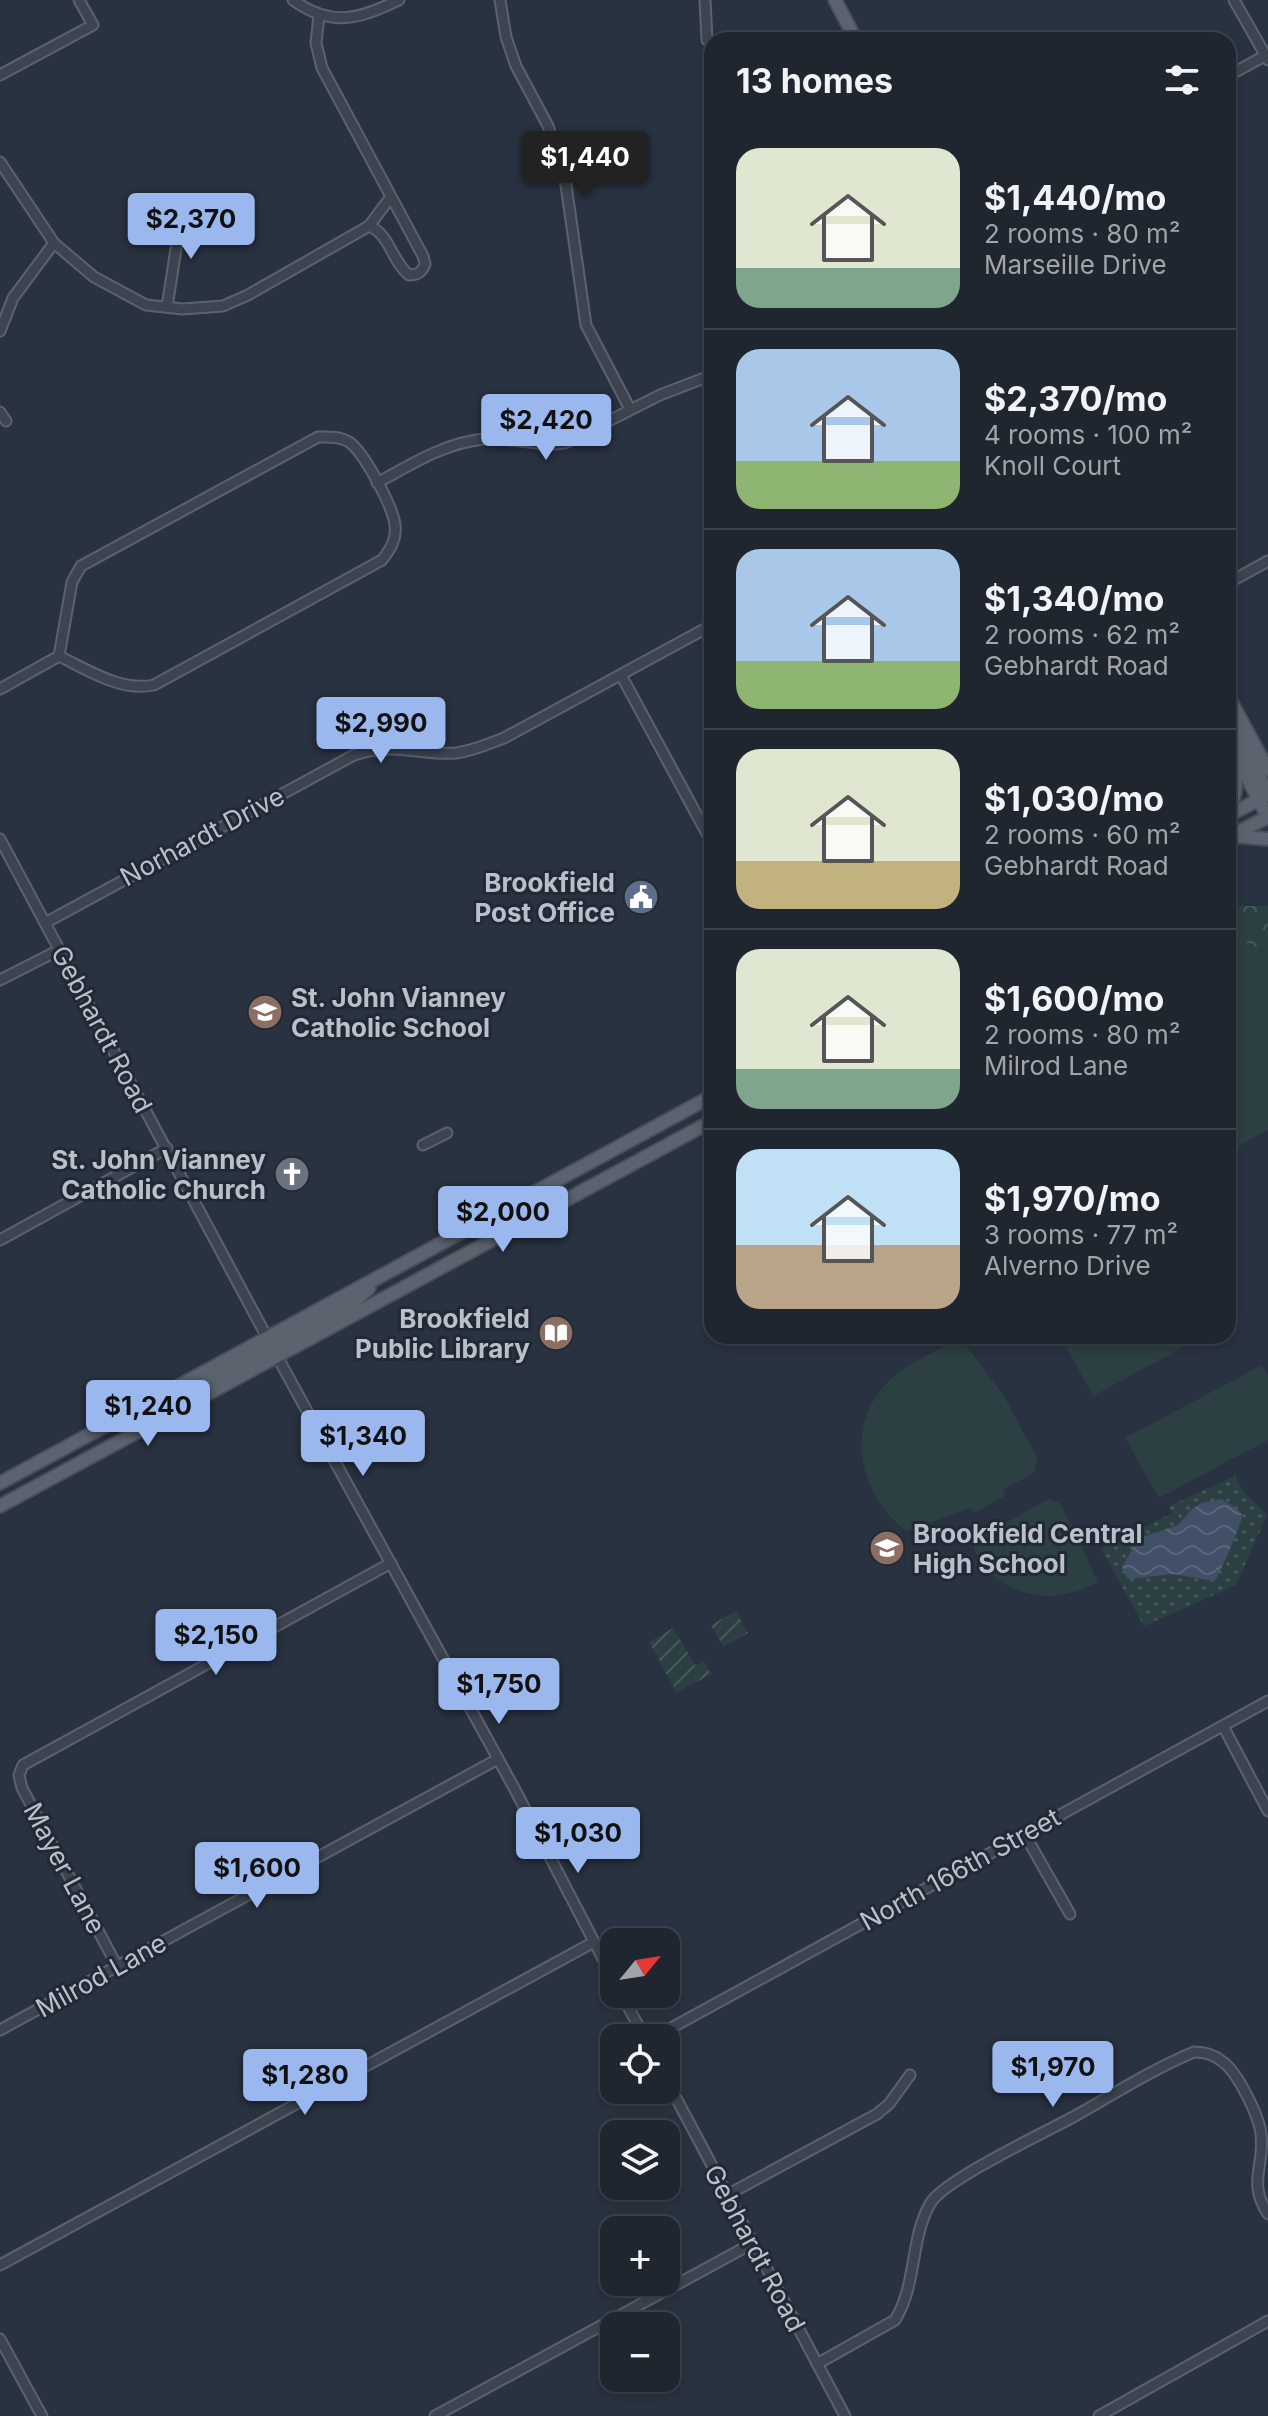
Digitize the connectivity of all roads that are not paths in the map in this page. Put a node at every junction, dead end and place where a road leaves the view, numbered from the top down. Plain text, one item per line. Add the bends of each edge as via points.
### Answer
1 (79, 0) edge
2 (293, 0) edge
3 (399, 0) edge
4 (500, 0) edge
5 (705, 0) edge
6 (835, 0) edge
7 (1234, 0) edge
8 (319, 15) junction
9 (707, 32) edge
10 (852, 32) edge
11 (1267, 57) edge
12 (1236, 72) edge
13 (0, 75) edge
14 (0, 162) edge
15 (390, 198) junction
16 (182, 210) dead end
17 (369, 226) junction
18 (54, 243) junction
19 (167, 307) junction
20 (0, 331) edge
21 (704, 378) edge
22 (630, 409) junction
23 (377, 483) junction
24 (1268, 561) edge
25 (1236, 579) edge
26 (704, 629) edge
27 (59, 656) junction
28 (621, 675) junction
29 (0, 689) edge
30 (1236, 710) edge
31 (1236, 736) edge
32 (1236, 756) edge
33 (1238, 760) junction
34 (1266, 764) edge
35 (1236, 781) edge
36 (1265, 796) edge
37 (1236, 812) edge
38 (1268, 817) edge
39 (704, 828) edge
40 (1236, 833) edge
41 (1236, 836) edge
42 (0, 839) edge
43 (1268, 839) edge
44 (45, 923) junction
45 (59, 950) junction
46 (0, 980) edge
47 (704, 1100) edge
48 (704, 1125) edge
49 (447, 1133) dead end
50 (423, 1145) dead end
51 (167, 1148) junction
52 (0, 1240) edge
53 (379, 1277) junction
54 (269, 1338) junction
55 (277, 1356) junction
56 (139, 1432) junction
57 (0, 1483) edge
58 (0, 1506) edge
59 (391, 1563) junction
60 (1268, 1701) edge
61 (1223, 1726) junction
62 (498, 1759) junction
63 (1268, 1811) edge
64 (1025, 1835) junction
65 (1070, 1914) dead end
66 (594, 1942) junction
67 (600, 1953) edge
68 (117, 1966) junction
69 (679, 2024) edge
70 (0, 2030) edge
71 (910, 2075) dead end
72 (679, 2104) edge
73 (727, 2195) junction
74 (1266, 2211) edge
75 (753, 2243) junction
76 (0, 2265) edge
77 (1268, 2321) edge
78 (0, 2339) edge
79 (817, 2364) junction
80 (42, 2416) edge
81 (435, 2416) edge
82 (845, 2416) edge
83 (1099, 2416) edge

1 - 13 street via 93,25
2 - 8 street
3 - 8 street via 357,17
4 - 22 street via 516,66 548,126 562,168 586,325
5 - 9 street
6 - 10 main road
7 - 11 street
8 - 15 street via 316,43 322,68
11 - 12 street
14 - 18 street
15 - 17 street
15 - 17 street via 423,256 423,270 409,275 380,233
16 - 19 street
17 - 19 street via 237,301 212,308
18 - 19 street via 119,292 146,305
18 - 20 street via 18,289
21 - 22 street
22 - 23 street via 565,443 461,443
23 - 27 street via 349,443 318,437 101,553 81,566 72,582
23 - 27 street via 396,529 382,560 202,661 142,687 117,682
24 - 25 street
26 - 28 street, Norhardt Drive
27 - 29 street
28 - 39 street
28 - 44 street, Norhardt Drive via 477,749 454,753 384,748 354,755
30 - 34 main road
31 - 36 main road
32 - 33 main road
33 - 35 main road
33 - 36 main road
36 - 37 main road
36 - 38 main road
38 - 40 main road
41 - 43 main road
42 - 44 street, Gebhardt Road
44 - 45 street, Gebhardt Road
45 - 46 street
45 - 51 street, Gebhardt Road
47 - 53 main road
48 - 55 main road
49 - 50 street
51 - 52 street
51 - 54 street, Gebhardt Road
53 - 54 main road
53 - 55 main road via 355,1301 282,1342
54 - 55 street, Gebhardt Road
54 - 56 main road via 267,1350 198,1387
54 - 57 main road
55 - 56 main road
55 - 59 street, Gebhardt Road
56 - 58 main road
59 - 62 street, Gebhardt Road
59 - 68 street, Mayer Lane via 20,1770 22,1788
60 - 61 street, North 166th Street
61 - 63 street
61 - 64 street, North 166th Street
62 - 66 street, Gebhardt Road
62 - 68 street, Milrod Lane
64 - 65 street
64 - 69 street, North 166th Street
66 - 67 street, Gebhardt Road
66 - 76 street
68 - 70 street, Milrod Lane
71 - 73 street via 877,2114
72 - 73 street, Gebhardt Road
73 - 75 street, Gebhardt Road
74 - 79 street via 1257,2191 1258,2119 1227,2065 1211,2054 1194,2052 936,2194 923,2220 903,2308 895,2320
75 - 79 street, Gebhardt Road
75 - 81 street
77 - 83 street
78 - 80 street
79 - 82 street, Gebhardt Road

